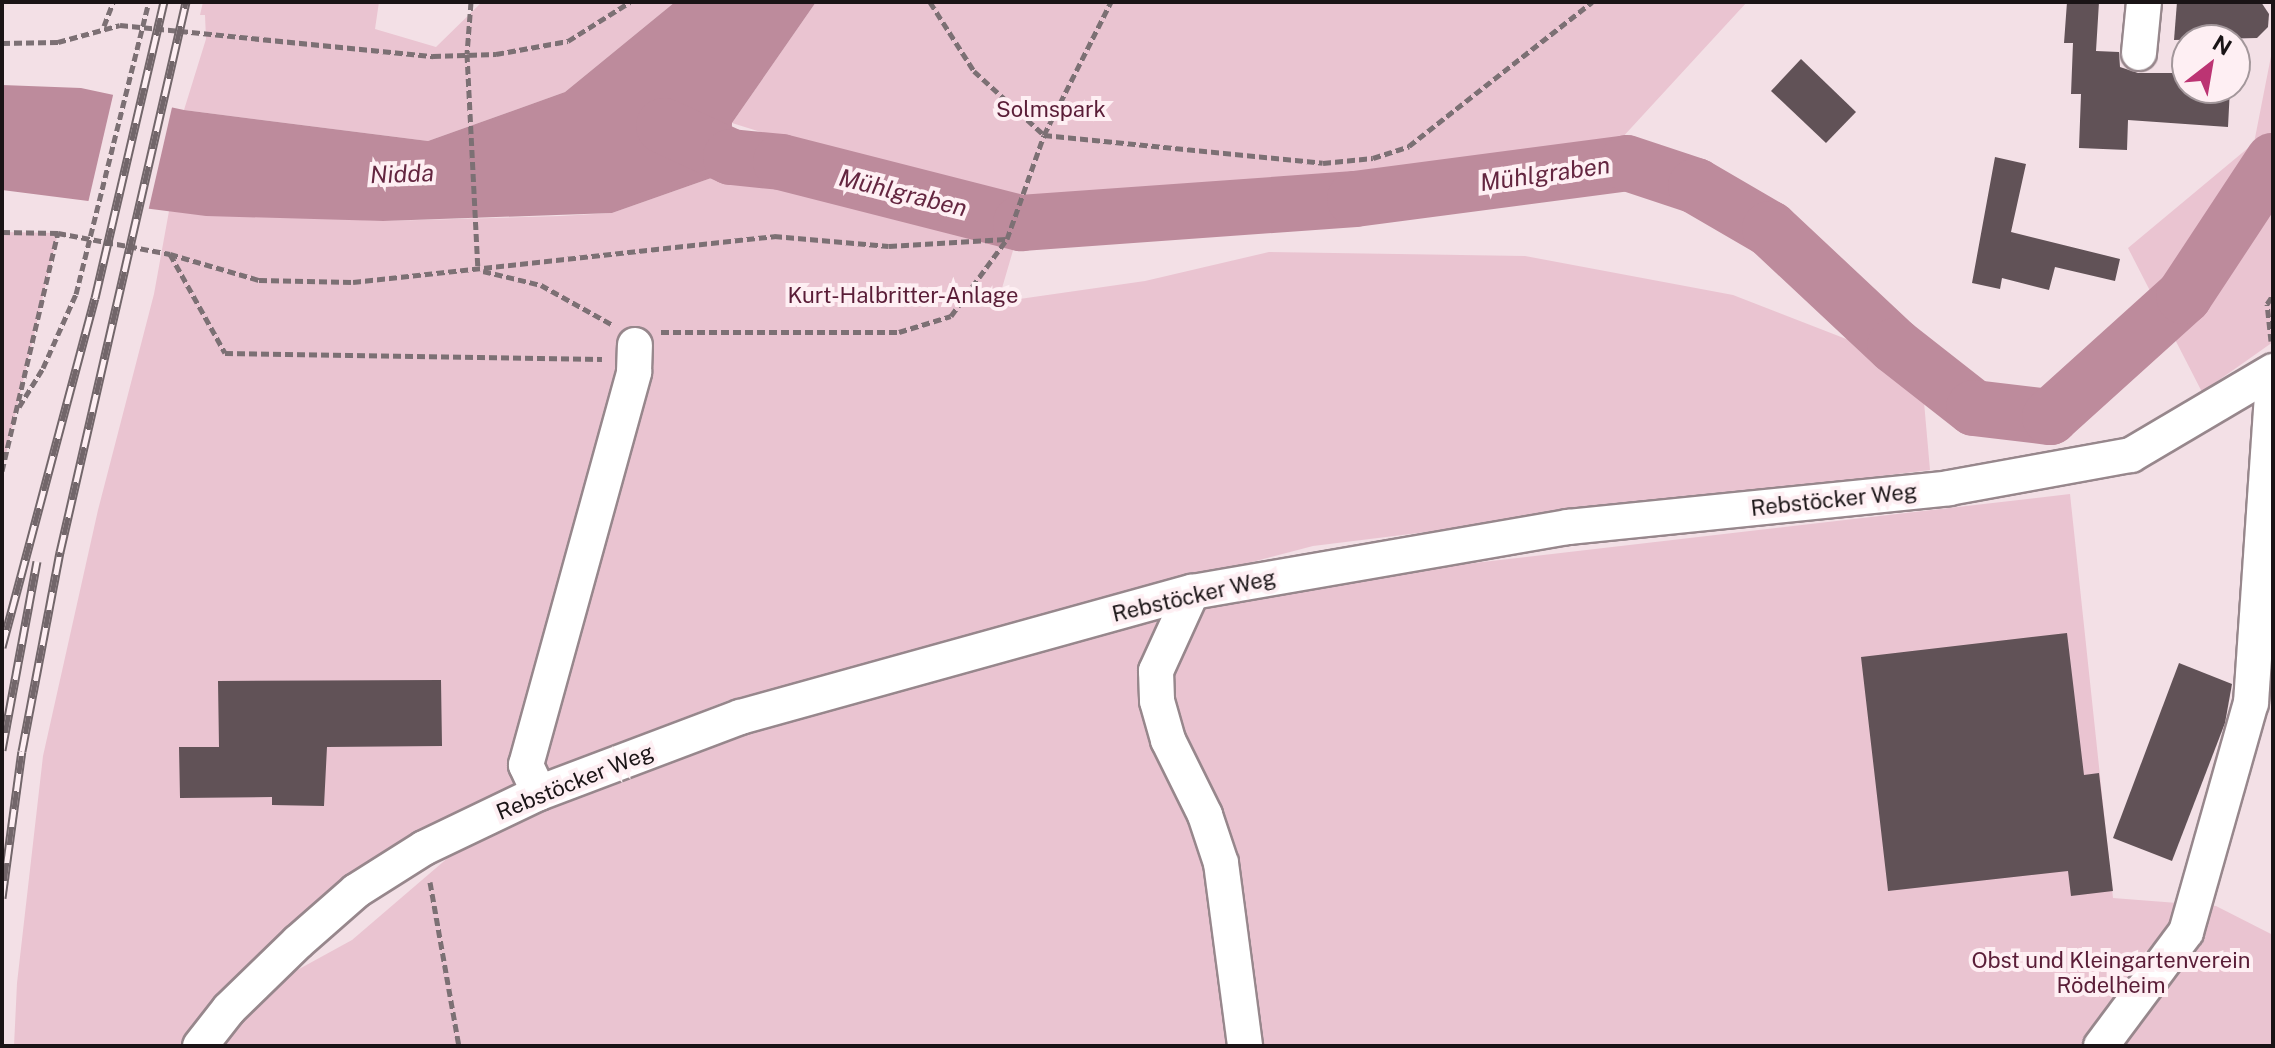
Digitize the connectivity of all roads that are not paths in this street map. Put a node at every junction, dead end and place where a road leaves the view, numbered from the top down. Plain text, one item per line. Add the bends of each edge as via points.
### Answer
1 (2144, 2) edge
2 (2139, 53) dead end
3 (635, 345) road end
4 (2272, 358) edge
5 (2273, 382) edge
6 (1192, 592) junction
7 (539, 793) junction
8 (200, 1046) edge
9 (1245, 1046) edge
10 (2101, 1046) edge

1 - 2 street
3 - 7 street via 634,372 526,765
4 - 6 street, Rebstöcker Weg via 2131,455 1949,488 1568,527
5 - 10 street via 2251,703 2186,932
6 - 7 street, Rebstöcker Weg via 740,717
6 - 9 street via 1156,671 1157,701 1168,740 1205,815 1221,863
7 - 8 street, Rebstöcker Weg via 424,848 356,891 229,1009

